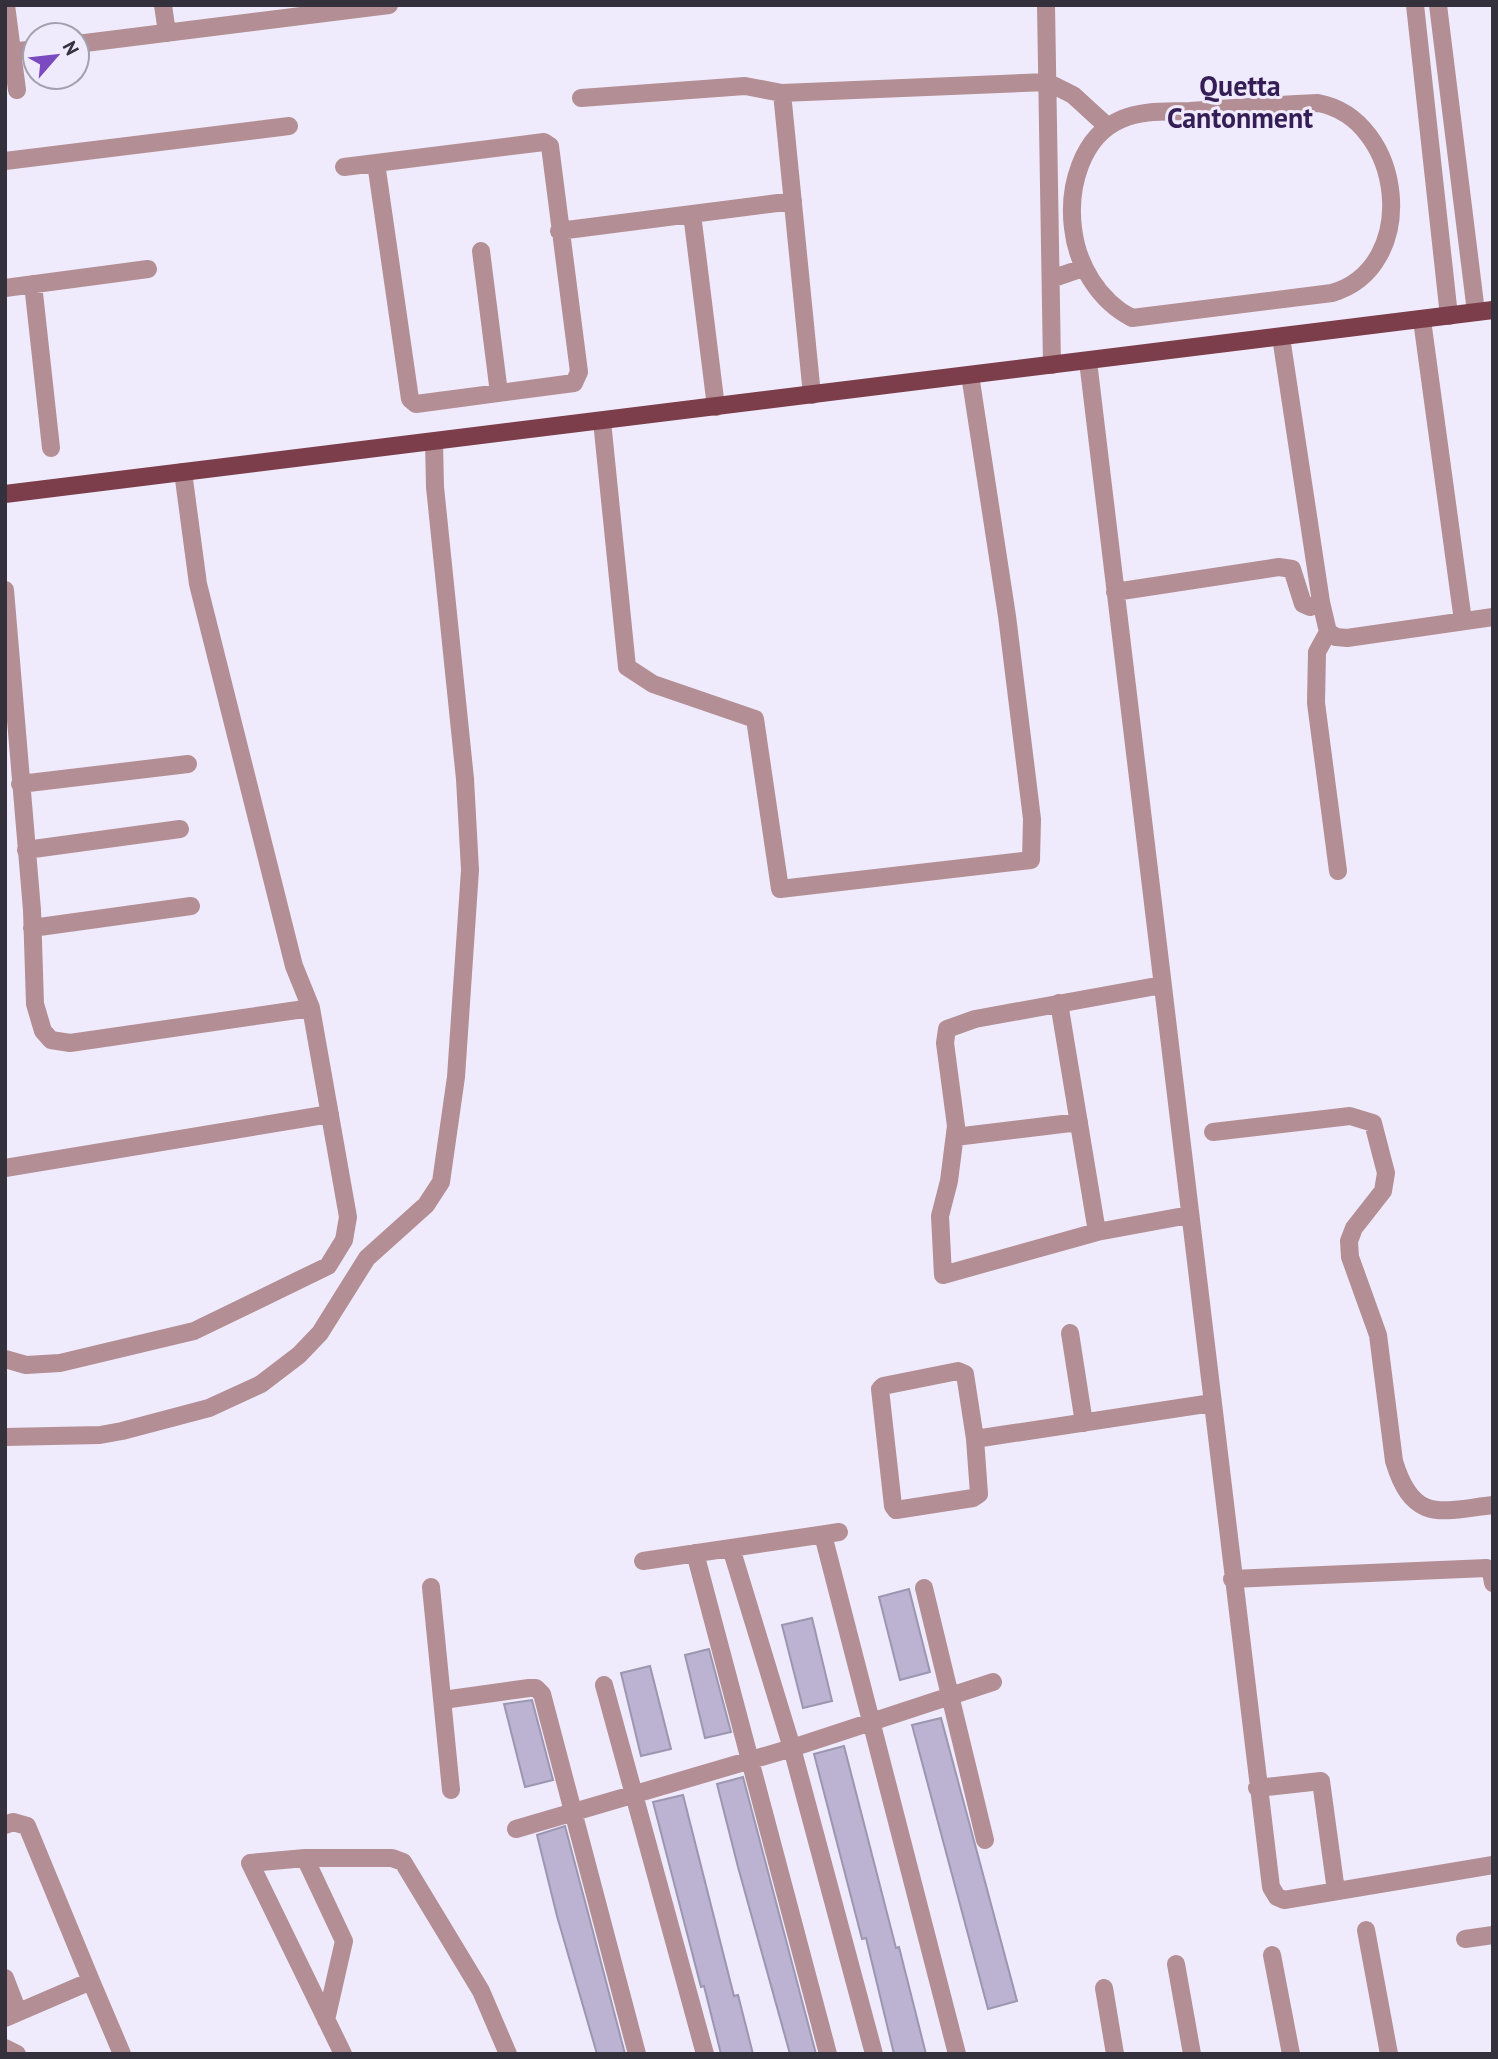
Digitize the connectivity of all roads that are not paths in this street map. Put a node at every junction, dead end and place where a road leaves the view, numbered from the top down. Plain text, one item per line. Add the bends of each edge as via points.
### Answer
1 (24, 5) edge
2 (163, 5) edge
3 (389, 5) edge
4 (1046, 5) edge
5 (1415, 5) edge
6 (1438, 5) edge
7 (6, 7) edge
8 (266, 13) edge
9 (167, 33) junction
10 (91, 42) edge
11 (21, 51) edge
12 (12, 52) junction
13 (1047, 82) junction
14 (17, 90) dead end
15 (782, 93) junction
16 (581, 99) dead end
17 (289, 126) dead end
18 (1108, 127) junction
19 (5, 161) edge
20 (376, 163) junction
21 (344, 167) dead end
22 (793, 201) junction
23 (692, 214) junction
24 (559, 231) junction
25 (481, 251) dead end
26 (1083, 268) junction
27 (148, 269) dead end
28 (1051, 279) junction
29 (33, 284) junction
30 (5, 288) edge
31 (1484, 311) edge
32 (1449, 316) junction
33 (1422, 320) junction
34 (1281, 337) junction
35 (1088, 361) junction
36 (1052, 365) junction
37 (970, 376) junction
38 (499, 393) junction
39 (812, 395) junction
40 (716, 407) junction
41 (602, 421) junction
42 (434, 442) junction
43 (51, 448) dead end
44 (183, 472) junction
45 (5, 494) edge
46 (5, 590) edge
47 (1115, 592) junction
48 (1321, 602) junction
49 (1493, 617) edge
50 (1463, 621) junction
51 (1328, 632) junction
52 (188, 764) dead end
53 (20, 784) junction
54 (180, 829) dead end
55 (26, 850) junction
56 (1338, 871) dead end
57 (191, 906) dead end
58 (32, 928) junction
59 (1162, 985) junction
60 (1059, 1003) junction
61 (310, 1008) junction
62 (330, 1114) junction
63 (1079, 1122) junction
64 (1213, 1132) dead end
65 (955, 1138) junction
66 (5, 1168) edge
67 (1189, 1215) junction
68 (1097, 1232) junction
69 (1070, 1333) dead end
70 (5, 1359) edge
71 (1212, 1403) junction
72 (1084, 1423) junction
73 (5, 1437) edge
74 (975, 1439) junction
75 (1493, 1505) edge
76 (731, 1548) junction
77 (695, 1553) junction
78 (643, 1561) dead end
79 (1232, 1580) junction
80 (1493, 1583) edge
81 (430, 1587) dead end
82 (924, 1588) dead end
83 (993, 1682) dead end
84 (604, 1685) dead end
85 (949, 1696) junction
86 (443, 1700) junction
87 (872, 1721) junction
88 (792, 1748) junction
89 (750, 1759) junction
90 (1257, 1787) junction
91 (451, 1790) dead end
92 (635, 1793) junction
93 (574, 1810) junction
94 (5, 1825) edge
95 (516, 1829) dead end
96 (985, 1840) dead end
97 (305, 1858) junction
98 (1493, 1865) edge
99 (1336, 1891) junction
100 (1366, 1930) dead end
101 (1493, 1935) edge
102 (1465, 1939) dead end
103 (1272, 1955) dead end
104 (1177, 1965) dead end
105 (5, 1978) edge
106 (91, 1981) junction
107 (1104, 1988) dead end
108 (12, 2015) edge
109 (326, 2020) junction
110 (5, 2048) edge
111 (17, 2054) edge
112 (122, 2054) edge
113 (343, 2054) edge
114 (508, 2054) edge
115 (637, 2054) edge
116 (705, 2054) edge
117 (828, 2054) edge
118 (874, 2054) edge
119 (957, 2054) edge
120 (1115, 2054) edge
121 (1192, 2054) edge
122 (1291, 2054) edge
123 (1389, 2054) edge

1 - 7 street
2 - 9 street
3 - 8 street
4 - 13 street
5 - 32 street
6 - 31 street
7 - 12 street
8 - 9 street
9 - 10 street
11 - 12 street
12 - 14 street
13 - 15 street
13 - 18 street via 1073,95
13 - 28 street
15 - 16 street via 746,86
15 - 22 street
17 - 19 street
18 - 26 street via 1081,161 1072,194 1072,227
18 - 26 street via 1148,113 1318,103 1336,106 1358,124 1387,171 1392,187 1390,221 1377,260 1352,286 1332,293 1132,318 1111,303
20 - 21 street
20 - 24 street via 544,142 550,146
20 - 38 street via 410,399 416,404
22 - 23 street
22 - 39 street
23 - 24 street
23 - 40 street
24 - 38 street via 577,379
25 - 38 street
26 - 28 street
27 - 29 street
28 - 36 street
29 - 30 street
29 - 43 street
31 - 32 main road
32 - 33 main road
33 - 34 main road
33 - 50 street
34 - 35 main road
34 - 48 street
35 - 36 main road
35 - 47 street
36 - 37 main road
37 - 39 main road
37 - 41 street via 1007,616 1032,819 1031,860 780,889 755,719 653,684 627,667
39 - 40 main road
40 - 41 main road
41 - 42 main road
42 - 44 main road
42 - 73 street via 470,870 456,1077 441,1182 425,1205 367,1258 320,1334 261,1384 209,1408 122,1431
44 - 45 main road
44 - 61 street via 198,584 294,966
46 - 53 street
47 - 48 street via 1279,567 1292,569 1303,604 1310,607
47 - 59 street
48 - 51 street
49 - 50 street
50 - 51 street via 1348,638
51 - 56 street via 1317,652 1316,703
52 - 53 street
53 - 55 street
54 - 55 street
55 - 58 street
57 - 58 street
58 - 61 street via 38,1019 43,1031 58,1042
59 - 60 street
59 - 67 street
60 - 63 street
60 - 65 street via 947,1029
61 - 62 street
62 - 66 street
62 - 70 street via 348,1217 344,1240 328,1266 194,1331 164,1340 60,1363 26,1365
63 - 65 street
63 - 68 street
64 - 75 street via 1350,1116 1373,1124 1386,1173 1383,1191 1349,1241 1350,1257 1378,1335 1394,1461 1400,1479 1424,1508 1446,1513
65 - 68 street via 940,1216 943,1275
67 - 68 street
67 - 71 street
69 - 72 street
71 - 72 street
71 - 79 street
72 - 74 street
74 - 74 street via 965,1374 958,1371 880,1390 896,1510 979,1494
76 - 77 street
76 - 87 street via 831,1533
76 - 88 street
77 - 78 street
77 - 89 street
79 - 80 street via 1487,1568
79 - 90 street
81 - 86 street
82 - 85 street
83 - 85 street
84 - 92 street
85 - 87 street
85 - 96 street
86 - 91 street
86 - 93 street via 536,1688 542,1694
87 - 88 street
87 - 119 street
88 - 89 street
88 - 118 street
89 - 92 street
89 - 117 street
90 - 99 street via 1271,1887 1278,1897 1284,1900
90 - 99 street via 1321,1781
92 - 93 street
92 - 116 street
93 - 95 street
93 - 115 street
94 - 106 street via 27,1826
97 - 109 street via 344,1941
97 - 109 street via 250,1863
97 - 114 street via 392,1858 403,1862 481,1991
98 - 99 street
100 - 123 street
101 - 102 street
103 - 122 street
104 - 121 street
105 - 108 street
106 - 108 street
106 - 112 street
107 - 120 street
109 - 113 street
110 - 111 street

